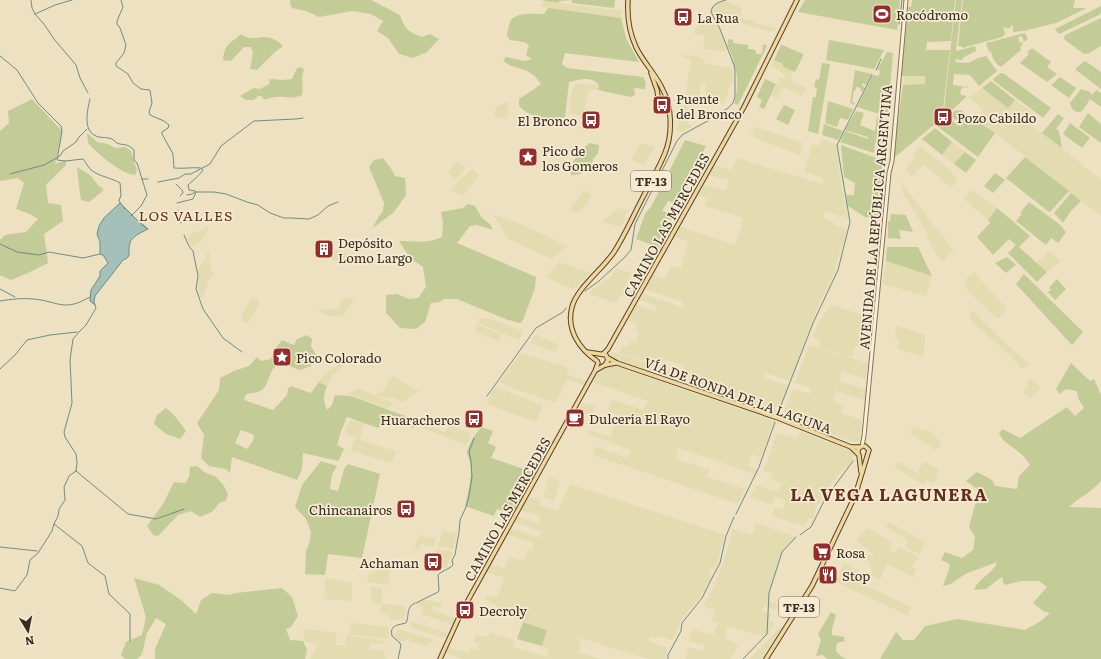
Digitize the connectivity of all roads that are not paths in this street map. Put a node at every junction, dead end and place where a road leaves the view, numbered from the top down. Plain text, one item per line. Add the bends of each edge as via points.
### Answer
1 (628, 0) edge
2 (797, 0) edge
3 (906, 0) edge
4 (650, 70) junction
5 (660, 104) dead end
6 (608, 349) junction
7 (587, 352) junction
8 (601, 354) junction
9 (607, 357) junction
10 (597, 362) junction
11 (617, 363) junction
12 (604, 365) junction
13 (595, 371) junction
14 (864, 436) junction
15 (851, 447) junction
16 (860, 447) junction
17 (867, 447) junction
18 (858, 454) junction
19 (868, 455) junction
20 (861, 475) junction
21 (440, 659) edge
22 (766, 659) edge

1 - 4 main road, TF-13 via 628,21 632,39
2 - 6 main road, CAMINO LAS MERCEDES via 741,112
3 - 14 street, AVENIDA DE LA REPÚBLICA ARGENTINA
4 - 5 main road
4 - 7 main road, TF-13 via 662,88 668,105 668,146 616,248 575,299 570,315 572,330
6 - 8 main road, CAMINO LAS MERCEDES
6 - 9 main road, CAMINO LAS MERCEDES
7 - 8 main road, TF-13
7 - 10 main road, TF-13
8 - 9 main road, TF-13
8 - 10 main road via 597,357
9 - 11 main road, VÍA DE RONDA DE LA LAGUNA / TF-13
9 - 12 main road via 608,362
10 - 12 main road, TF-13
10 - 13 main road, CAMINO LAS MERCEDES
11 - 12 main road, VÍA DE RONDA DE LA LAGUNA / TF-13
11 - 15 main road, VÍA DE RONDA DE LA LAGUNA / TF-13 via 778,418
12 - 13 main road, CAMINO LAS MERCEDES
13 - 21 main road, CAMINO LAS MERCEDES via 463,609
14 - 16 street, AVENIDA DE LA REPÚBLICA ARGENTINA
14 - 17 street, AVENIDA DE LA REPÚBLICA ARGENTINA
15 - 16 main road, VÍA DE RONDA DE LA LAGUNA / TF-13
15 - 18 main road, VÍA DE RONDA DE LA LAGUNA / TF-13
16 - 17 main road, TF-13
16 - 18 main road, TF-13
17 - 19 main road, TF-13
18 - 19 main road via 863,457
18 - 20 main road, TF-13
19 - 20 main road, TF-13
20 - 22 main road, TF-13 via 855,496 812,586

